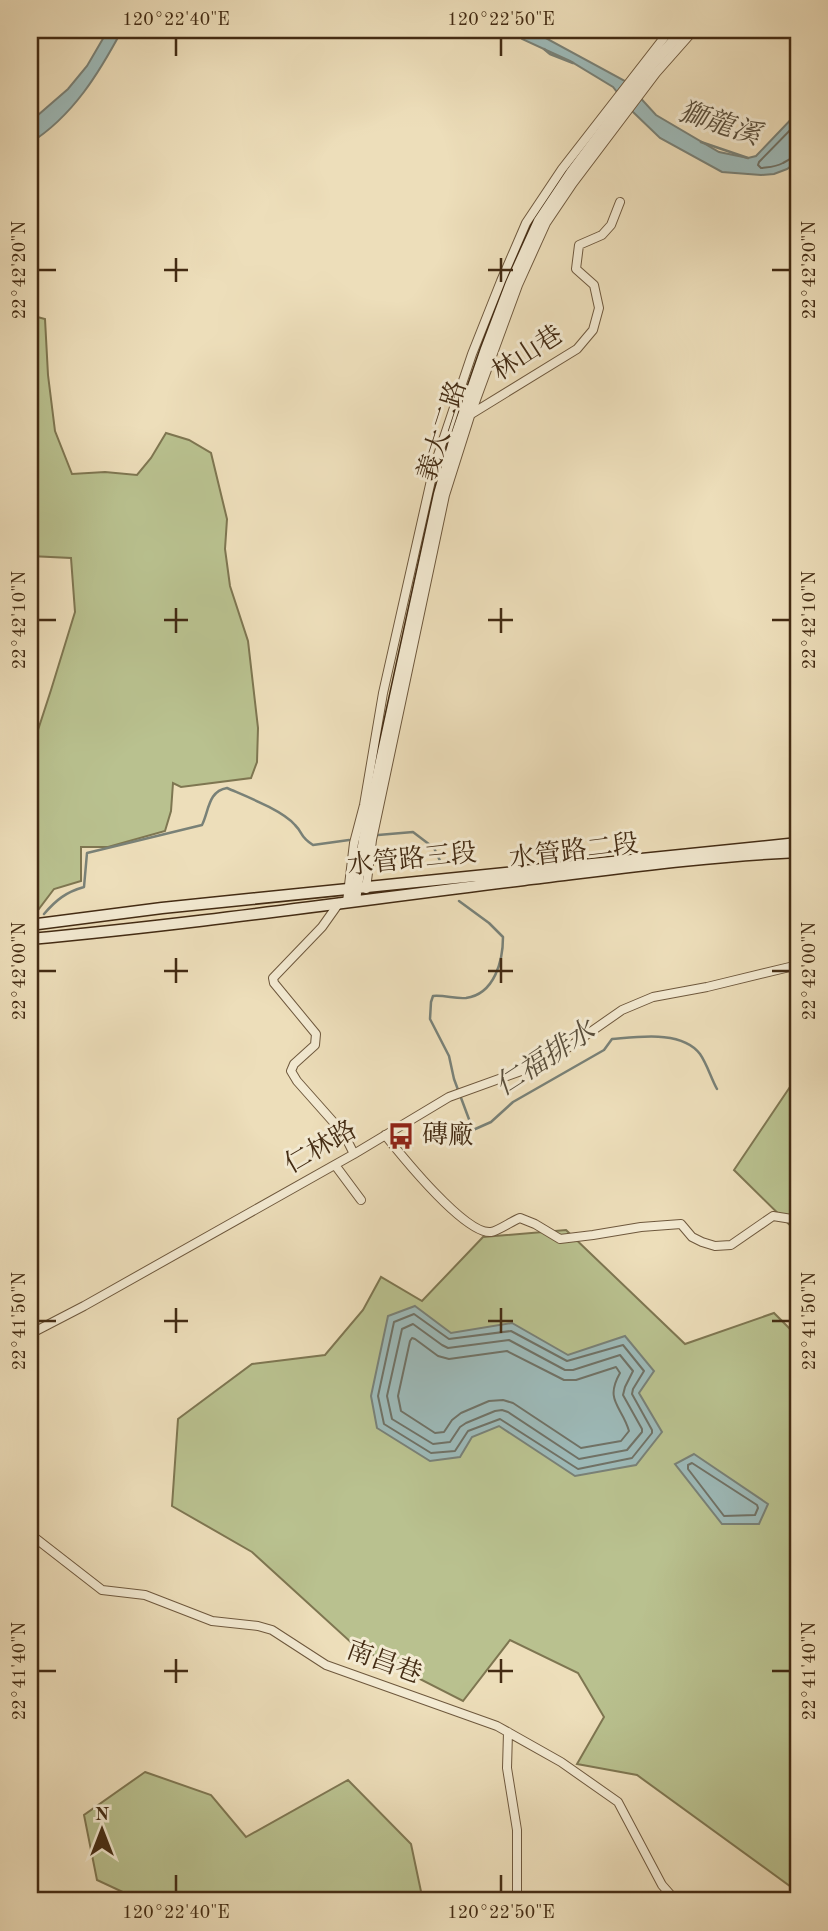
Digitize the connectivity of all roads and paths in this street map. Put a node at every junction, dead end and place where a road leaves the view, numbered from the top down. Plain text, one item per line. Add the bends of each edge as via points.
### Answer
1 (670, 30) edge
2 (682, 30) edge
3 (694, 30) edge
4 (650, 68) junction
5 (571, 172) junction
6 (620, 202) dead end
7 (451, 414) junction
8 (467, 416) junction
9 (798, 843) edge
10 (798, 852) edge
11 (357, 888) junction
12 (351, 901) junction
13 (30, 925) edge
14 (30, 939) edge
15 (798, 965) edge
16 (385, 1135) junction
17 (354, 1154) junction
18 (335, 1165) junction
19 (361, 1200) dead end
20 (798, 1220) edge
21 (30, 1334) edge
22 (30, 1534) edge
23 (508, 1732) junction
24 (517, 1901) edge
25 (676, 1901) edge

1 - 4 street, 義大二路
2 - 4 main road, 義大二路
3 - 4 street, 義大二路
4 - 5 main road, 義大二路
5 - 7 street, 義大二路 via 526,223
5 - 8 main road, 義大二路 via 528,246 486,349
6 - 8 street, 林山巷 via 602,235 579,245 576,269 594,285 598,300 593,330 578,349
7 - 8 street
7 - 11 street, 義大二路 via 434,467 383,693 354,843
8 - 11 main road, 義大二路 via 439,494
9 - 11 main road, 水管路三段
10 - 12 main road, 水管路二段
11 - 12 main road, 義大二路
11 - 13 main road, 水管路三段
12 - 14 main road, 水管路三段
12 - 17 street via 273,978 316,1034 315,1045 294,1064 296,1081 344,1134
15 - 16 street, 仁林路 via 653,997 622,1010 549,1061 449,1097
16 - 17 street, 仁林路
16 - 20 street via 420,1178 480,1230 492,1232 520,1218 560,1238 681,1224 692,1237 715,1246 731,1245 773,1216
17 - 18 street, 仁林路
18 - 19 street
18 - 21 street, 仁林路
22 - 23 street, 南昌巷 via 102,1590 145,1595 212,1620 272,1630 326,1665
23 - 24 street via 507,1768 517,1830
23 - 25 street, 南昌巷 via 618,1802 662,1885

